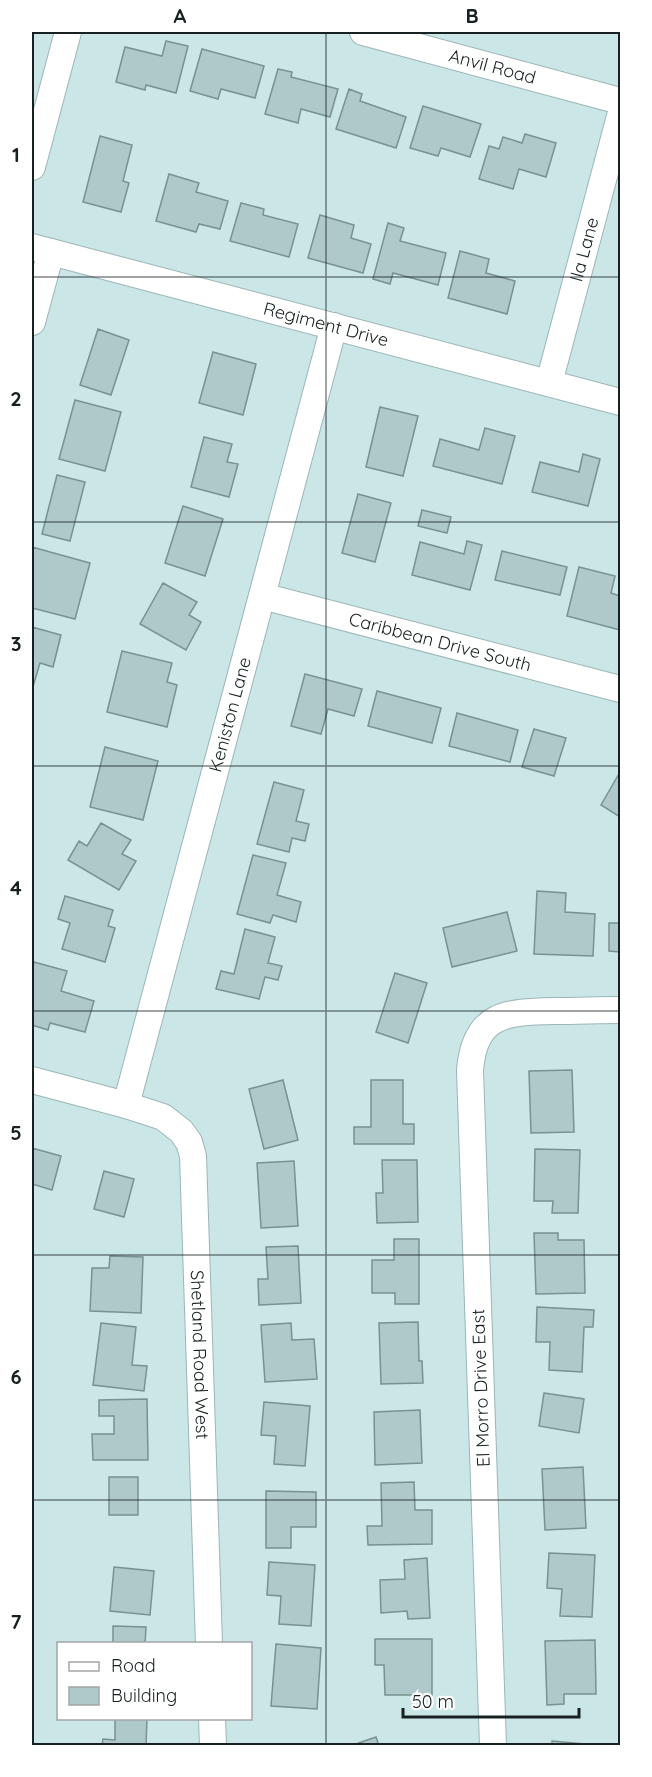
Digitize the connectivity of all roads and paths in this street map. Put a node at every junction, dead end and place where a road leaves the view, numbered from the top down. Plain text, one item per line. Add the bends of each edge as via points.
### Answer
1 (68, 32) edge
2 (363, 32) edge
3 (621, 101) edge
4 (621, 116) edge
5 (32, 167) edge
6 (41, 249) edge
7 (32, 322) edge
8 (334, 326) junction
9 (549, 383) junction
10 (621, 402) edge
11 (262, 596) junction
12 (621, 689) edge
13 (621, 1010) edge
14 (32, 1080) edge
15 (126, 1105) junction
16 (209, 1642) edge
17 (212, 1720) edge
18 (213, 1746) edge
19 (494, 1746) edge

1 - 5 street
2 - 3 street, Anvil Road
4 - 9 street, Ila Lane
6 - 7 street
6 - 8 street, Regiment Drive
8 - 9 street, Regiment Drive
8 - 11 street, Keniston Lane
9 - 10 street, Regiment Drive
11 - 12 street, Caribbean Drive South
11 - 15 street, Keniston Lane
13 - 19 street, El Morro Drive East via 517,1012 496,1020 481,1032 472,1049
14 - 15 street, Shetland Road West
15 - 16 street, Shetland Road West via 164,1118 181,1131 194,1156
17 - 18 street

